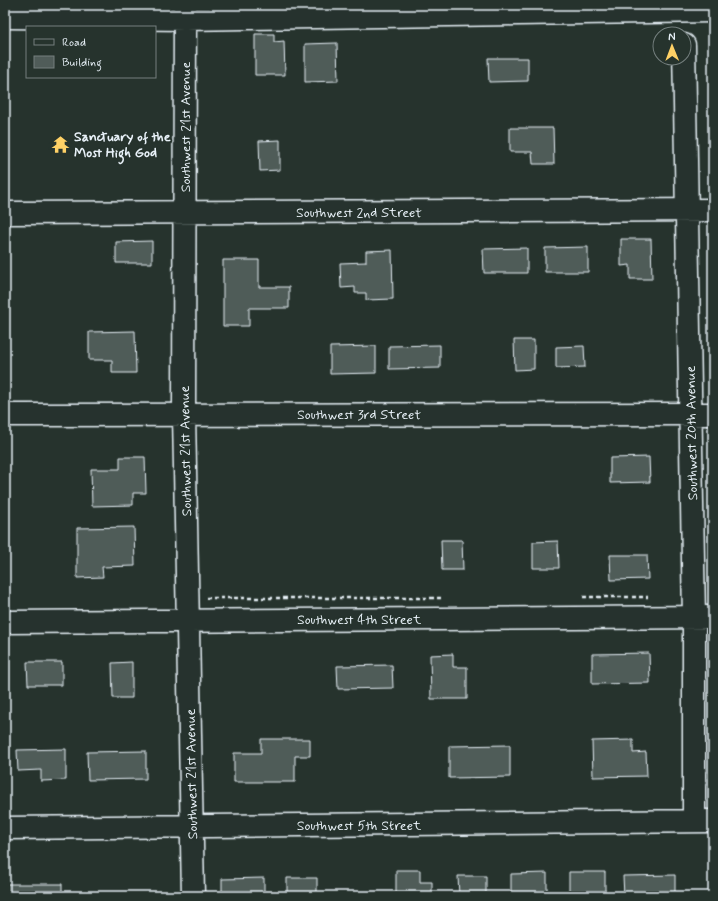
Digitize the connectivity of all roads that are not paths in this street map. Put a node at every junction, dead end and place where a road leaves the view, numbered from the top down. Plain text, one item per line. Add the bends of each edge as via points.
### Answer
1 (683, 8) edge
2 (713, 11) edge
3 (185, 12) edge
4 (5, 17) edge
5 (684, 26) edge
6 (684, 66) edge
7 (687, 210) junction
8 (713, 210) edge
9 (185, 213) junction
10 (5, 214) edge
11 (184, 414) junction
12 (713, 414) edge
13 (5, 415) edge
14 (690, 415) junction
15 (704, 618) edge
16 (188, 620) junction
17 (5, 622) edge
18 (703, 821) edge
19 (192, 826) junction
20 (5, 828) edge
21 (193, 896) edge

1 - 2 street
1 - 3 street
1 - 5 street
3 - 4 street
3 - 9 street, Southwest 21st Avenue
6 - 7 street, Southwest 20th Avenue
7 - 8 street, Southwest 2nd Street
7 - 9 street, Southwest 2nd Street
7 - 14 street, Southwest 20th Avenue
9 - 10 street, Southwest 2nd Street
9 - 11 street, Southwest 21st Avenue
11 - 13 street, Southwest 3rd Street
11 - 14 street, Southwest 3rd Street
11 - 16 street, Southwest 21st Avenue
12 - 14 street, Southwest 3rd Street
14 - 15 street, Southwest 20th Avenue
15 - 16 street, Southwest 4th Street
15 - 18 street, Southwest 20th Avenue
16 - 17 street, Southwest 4th Street
16 - 19 street, Southwest 21st Avenue
18 - 19 street, Southwest 5th Street
19 - 20 street, Southwest 5th Street
19 - 21 street, Southwest 21st Avenue

